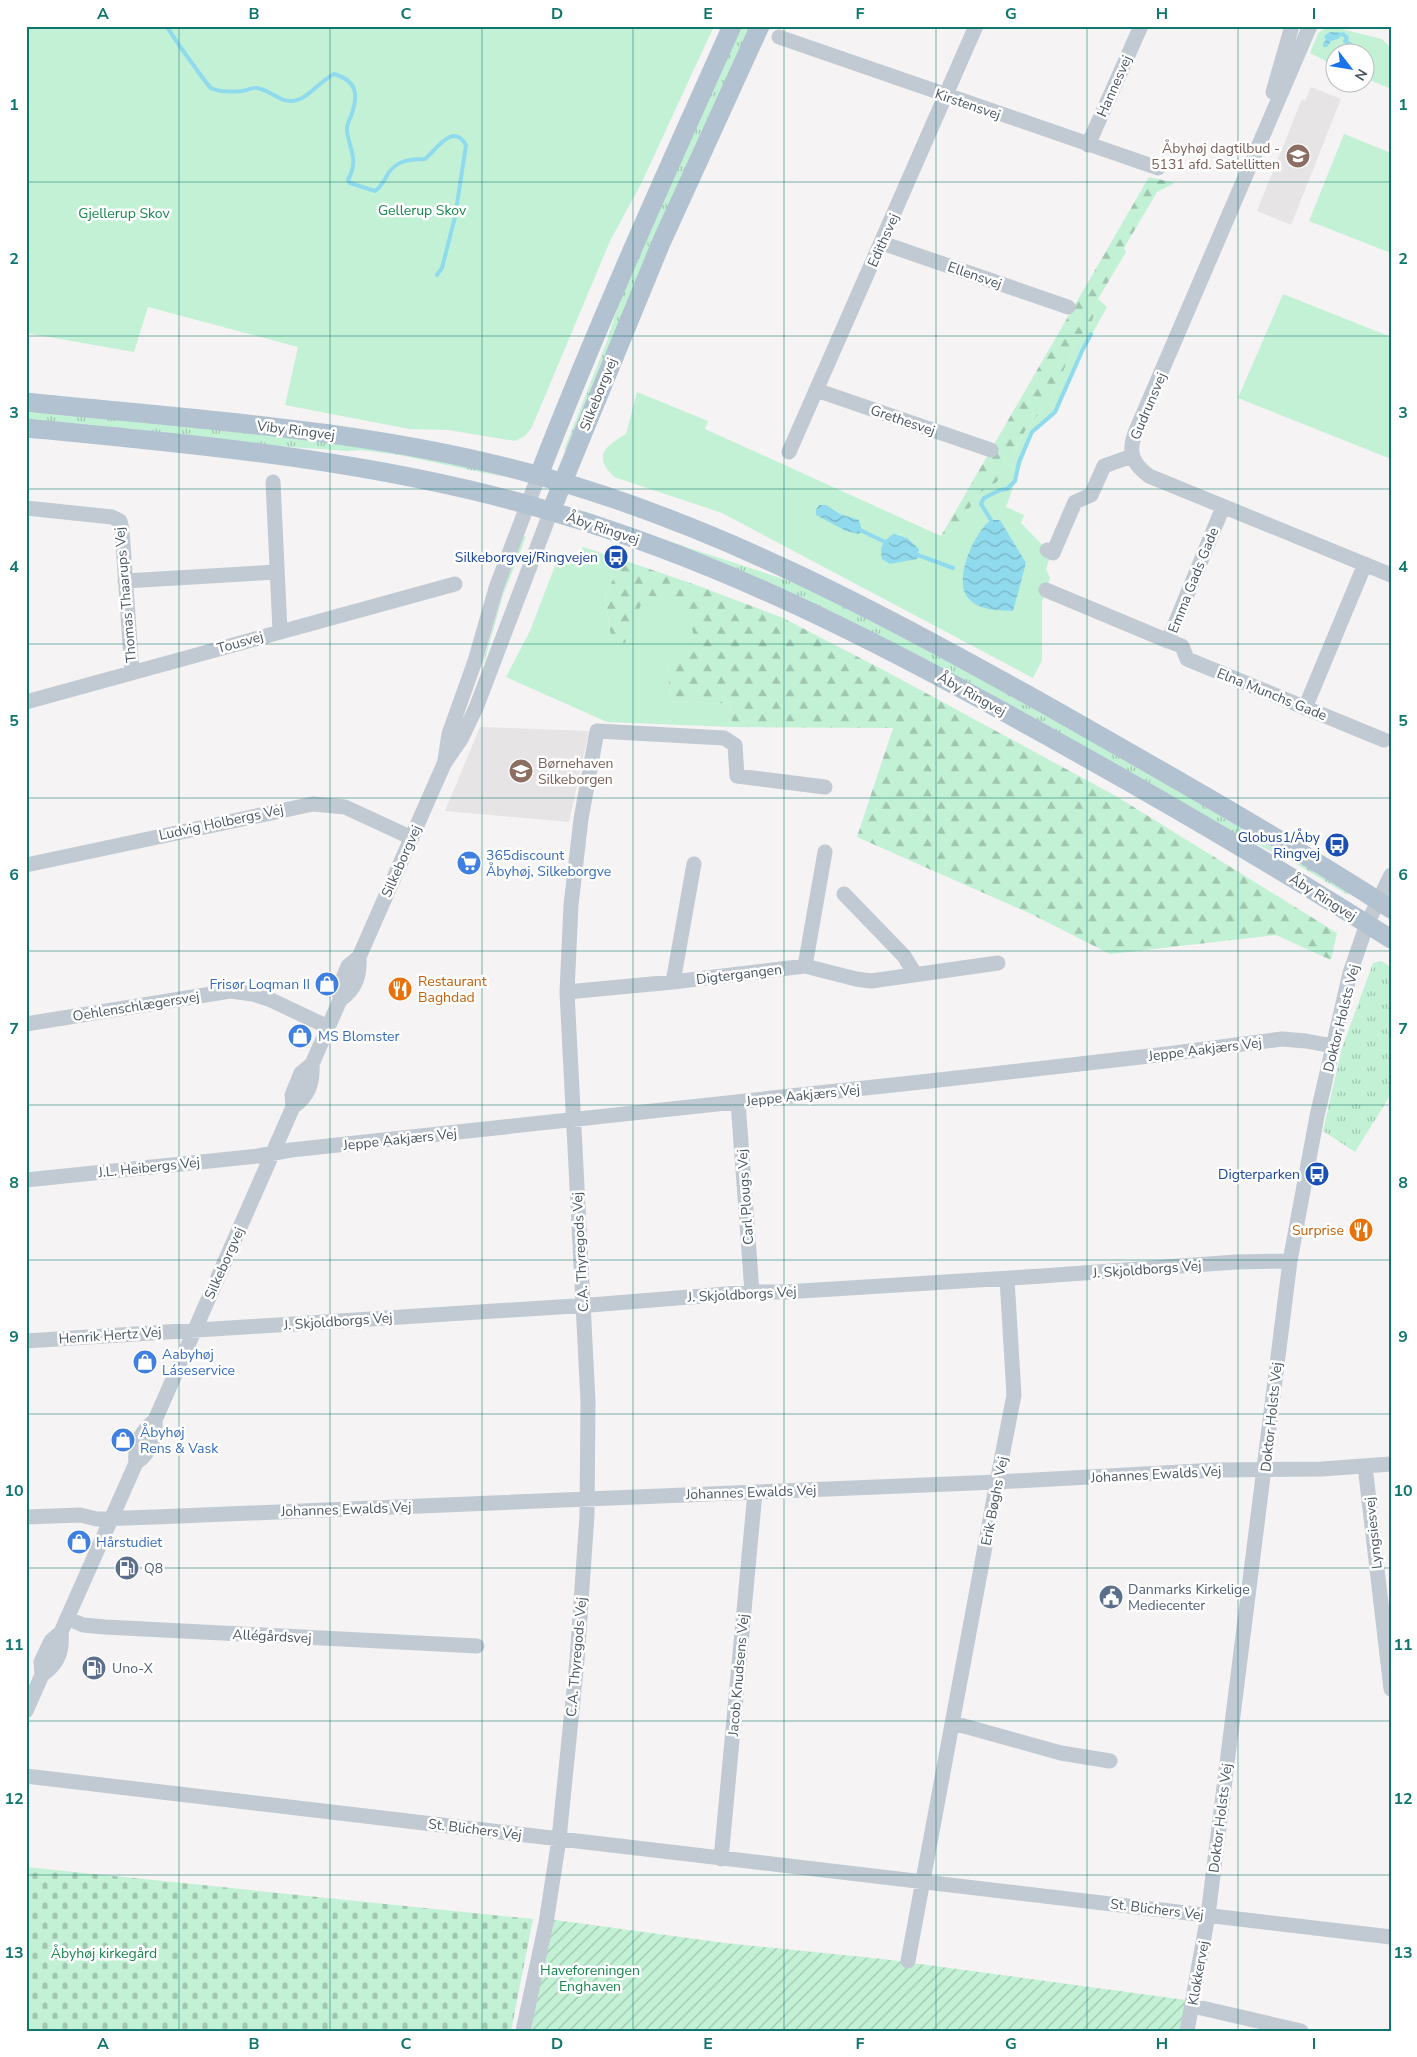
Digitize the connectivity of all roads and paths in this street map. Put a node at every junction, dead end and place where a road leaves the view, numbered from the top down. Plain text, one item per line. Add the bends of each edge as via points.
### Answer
1 (732, 26) edge
2 (760, 26) edge
3 (976, 26) edge
4 (1141, 26) edge
5 (1292, 26) edge
6 (1310, 26) edge
7 (779, 37) dead end
8 (945, 96) junction
9 (1088, 145) junction
10 (1258, 147) junction
11 (1158, 168) dead end
12 (882, 243) junction
13 (1068, 307) dead end
14 (816, 390) junction
15 (26, 402) edge
16 (26, 428) edge
17 (991, 450) dead end
18 (789, 452) dead end
19 (1132, 456) junction
20 (539, 475) junction
21 (273, 482) dead end
22 (562, 482) junction
23 (527, 505) junction
24 (1223, 507) junction
25 (26, 508) edge
26 (551, 511) junction
27 (1047, 550) dead end
28 (1365, 564) junction
29 (277, 572) junction
30 (1391, 575) edge
31 (125, 581) junction
32 (455, 584) dead end
33 (1046, 590) dead end
34 (280, 631) junction
35 (1168, 641) junction
36 (132, 672) junction
37 (26, 702) edge
38 (1305, 708) junction
39 (1384, 740) dead end
40 (444, 764) junction
41 (825, 787) dead end
42 (412, 838) junction
43 (825, 852) dead end
44 (26, 864) edge
45 (694, 864) dead end
46 (1391, 874) edge
47 (844, 894) dead end
48 (1385, 906) edge
49 (1367, 924) junction
50 (1391, 939) edge
51 (998, 963) dead end
52 (805, 966) junction
53 (915, 974) junction
54 (673, 982) junction
55 (567, 992) junction
56 (26, 1024) edge
57 (328, 1027) junction
58 (1333, 1046) junction
59 (738, 1102) junction
60 (574, 1120) junction
61 (272, 1153) junction
62 (26, 1180) edge
63 (1290, 1260) junction
64 (1007, 1278) junction
65 (752, 1292) junction
66 (583, 1305) junction
67 (195, 1329) junction
68 (26, 1341) edge
69 (1391, 1464) edge
70 (1365, 1466) junction
71 (1265, 1470) junction
72 (997, 1482) junction
73 (755, 1492) junction
74 (588, 1499) junction
75 (26, 1517) edge
76 (111, 1519) junction
77 (64, 1625) junction
78 (478, 1646) dead end
79 (1391, 1689) edge
80 (26, 1711) edge
81 (952, 1723) junction
82 (1110, 1761) dead end
83 (26, 1776) edge
84 (559, 1839) junction
85 (721, 1859) junction
86 (923, 1882) junction
87 (1208, 1915) junction
88 (1391, 1937) edge
89 (908, 1961) dead end
90 (1192, 2006) junction
91 (1260, 2026) edge
92 (523, 2031) edge
93 (1188, 2031) edge
94 (1301, 2031) edge

1 - 20 main road, Silkeborgvej via 627,258
2 - 22 main road, Silkeborgvej via 661,243
3 - 8 street, Edithsvej
4 - 9 street, Hannesvej
5 - 10 street, Gudrunsvej
6 - 10 street, Gudrunsvej
7 - 8 street, Kirstensvej
8 - 9 street, Kirstensvej
8 - 12 street, Edithsvej
9 - 11 street, Kirstensvej
10 - 19 street, Gudrunsvej via 1135,433
12 - 13 street, Ellensvej
12 - 14 street, Edithsvej
14 - 17 street, Grethesvej
14 - 18 street, Edithsvej
15 - 20 main road, Viby Ringvej via 322,433 471,458
16 - 23 main road, Viby Ringvej via 300,458 385,472
19 - 24 street, Gudrunsvej via 1138,468 1148,476
19 - 27 street via 1104,466 1091,495 1075,502 1053,553
20 - 22 main road, Viby Ringvej
20 - 23 street, Silkeborgvej
21 - 29 street
22 - 26 main road, Silkeborgvej
22 - 48 main road, Åby Ringvej via 659,514 718,538 918,636 1157,768
23 - 26 main road, Åby Ringvej
23 - 40 street, Silkeborgvej via 496,588 449,734
24 - 28 street, Gudrunsvej
24 - 35 street, Emma Gads Gade
25 - 31 street, Thomas Thaarups Vej via 120,521
26 - 40 street, Silkeborgvej via 476,708
26 - 49 main road, Åby Ringvej via 705,564 897,654 1156,798
28 - 30 street, Gudrunsvej
28 - 38 street
29 - 31 street
29 - 34 street
31 - 36 street, Thomas Thaarups Vej
32 - 34 street, Tousvej
33 - 35 street, Emma Gads Gade
34 - 36 street, Tousvej
35 - 38 street, Elna Munchs Gade via 1182,646 1187,659
36 - 37 street, Tousvej
38 - 39 street, Elna Munchs Gade
40 - 42 street, Silkeborgvej
41 - 55 street, C.A. Thyregods Vej via 737,776 735,746 724,738 597,731 581,820 571,905
42 - 44 street, Ludvig Holbergs Vej via 345,807 314,804
42 - 57 street, Silkeborgvej via 359,957 348,966 339,988 340,1000
43 - 52 street
45 - 54 street, Digtergangen
46 - 48 street, Doktor Holsts Vej
47 - 53 street via 904,956
48 - 49 street, Doktor Holsts Vej
49 - 50 main road, Åby Ringvej
49 - 58 street, Doktor Holsts Vej via 1350,973
51 - 53 street, Digtergangen
52 - 53 street, Digtergangen via 871,981
52 - 54 street, Digtergangen
54 - 55 street, Digtergangen
55 - 60 street, C.A. Thyregods Vej
56 - 57 street, Oehlenschlægersvej via 230,991 271,1000
57 - 61 street, Silkeborgvej via 312,1064 313,1078 303,1100 293,1107
58 - 59 street, Jeppe Aakjærs Vej via 1282,1039
58 - 63 street, Doktor Holsts Vej
59 - 60 street, Jeppe Aakjærs Vej
59 - 65 street, Carl Plougs Vej
60 - 61 street, Jeppe Aakjærs Vej
60 - 66 street, C.A. Thyregods Vej
61 - 62 street, J.L. Heibergs Vej
61 - 67 street, Silkeborgvej
63 - 64 street, J. Skjoldborgs Vej
63 - 71 street, Doktor Holsts Vej
64 - 65 street, J. Skjoldborgs Vej
64 - 72 street, Erik Bøghs Vej via 1014,1396
65 - 66 street, J. Skjoldborgs Vej
66 - 67 street, J. Skjoldborgs Vej
66 - 74 street, C.A. Thyregods Vej via 588,1401
67 - 68 street, Henrik Hertz Vej
67 - 76 street, Silkeborgvej via 155,1420 156,1434 146,1455 136,1463
69 - 70 street, Johannes Ewalds Vej
70 - 71 street, Johannes Ewalds Vej
70 - 79 street, Lyngsiesvej
71 - 72 street, Johannes Ewalds Vej
71 - 87 street, Doktor Holsts Vej
72 - 73 street, Johannes Ewalds Vej
72 - 81 street, Erik Bøghs Vej
73 - 74 street, Johannes Ewalds Vej
73 - 85 street, Jacob Knudsens Vej
74 - 76 street, Johannes Ewalds Vej
74 - 84 street, C.A. Thyregods Vej via 577,1660
75 - 76 street, Johannes Ewalds Vej via 80,1515
76 - 77 street, Silkeborgvej
77 - 78 street, Allégårdsvej
77 - 80 street, Silkeborgvej via 63,1646 53,1668 42,1675
81 - 82 street via 1061,1753
81 - 86 street, Erik Bøghs Vej
83 - 84 street, St. Blichers Vej
84 - 85 street, St. Blichers Vej
84 - 92 street, C.A. Thyregods Vej via 546,1924
85 - 86 street, St. Blichers Vej
86 - 87 street, St. Blichers Vej
86 - 89 street
87 - 88 street, St. Blichers Vej
87 - 90 street, Klokkervej
90 - 91 street
90 - 93 street, Klokkervej
91 - 94 street

